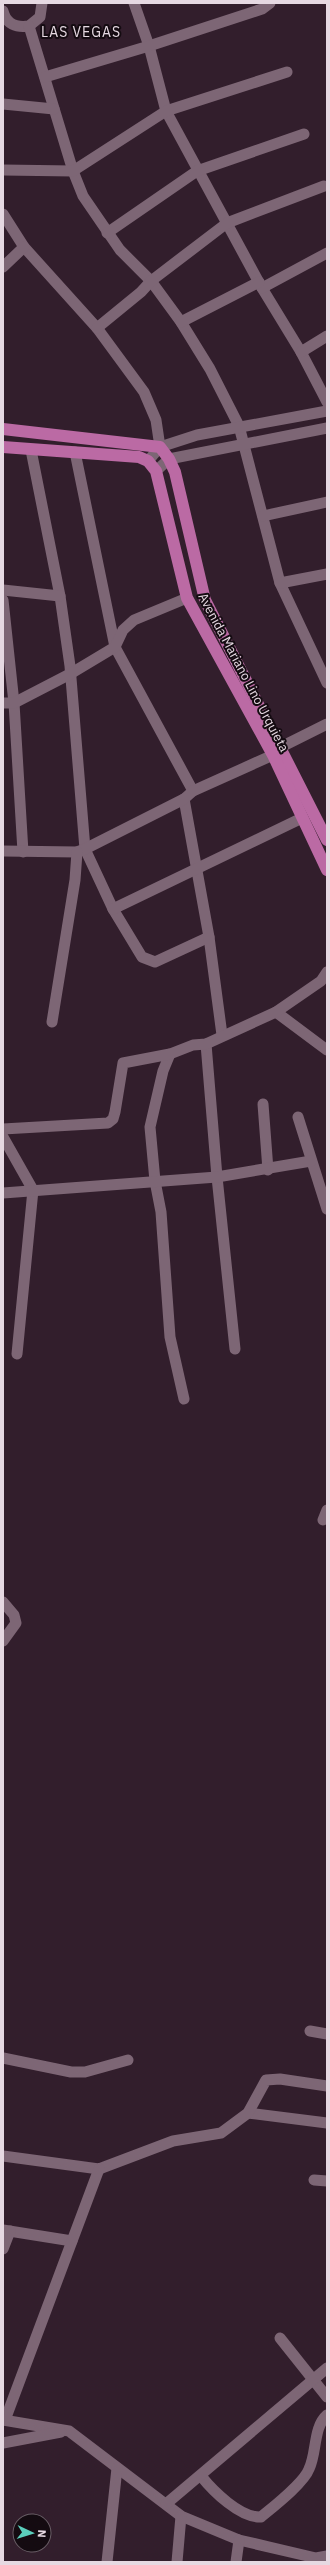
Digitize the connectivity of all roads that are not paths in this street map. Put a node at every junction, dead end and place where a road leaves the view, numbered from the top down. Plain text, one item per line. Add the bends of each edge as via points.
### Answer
1 (42, 3) edge
2 (134, 3) edge
3 (270, 3) edge
4 (4, 16) edge
5 (29, 26) junction
6 (149, 46) junction
7 (287, 72) dead end
8 (45, 77) junction
9 (3, 104) edge
10 (54, 109) junction
11 (166, 111) junction
12 (304, 134) dead end
13 (3, 170) edge
14 (197, 170) junction
15 (73, 172) junction
16 (324, 186) dead end
17 (3, 214) edge
18 (227, 223) junction
19 (107, 233) junction
20 (24, 247) junction
21 (327, 253) edge
22 (3, 267) edge
23 (151, 280) junction
24 (260, 285) junction
25 (181, 322) junction
26 (97, 328) junction
27 (327, 336) edge
28 (301, 352) junction
29 (327, 402) edge
30 (327, 411) edge
31 (239, 426) junction
32 (327, 428) edge
33 (3, 429) edge
34 (244, 444) junction
35 (3, 447) edge
36 (160, 447) junction
37 (31, 450) junction
38 (75, 452) junction
39 (169, 459) junction
40 (148, 462) junction
41 (156, 471) junction
42 (327, 502) edge
43 (263, 516) junction
44 (327, 574) edge
45 (280, 584) junction
46 (3, 590) edge
47 (60, 596) junction
48 (187, 598) junction
49 (3, 600) edge
50 (115, 648) junction
51 (70, 674) junction
52 (327, 683) edge
53 (9, 703) edge
54 (327, 724) edge
55 (276, 752) junction
56 (193, 791) junction
57 (184, 799) junction
58 (302, 818) junction
59 (327, 840) edge
60 (81, 850) junction
61 (3, 851) edge
62 (23, 852) junction
63 (197, 869) junction
64 (327, 870) edge
65 (113, 909) junction
66 (209, 937) junction
67 (327, 972) edge
68 (324, 980) edge
69 (276, 1012) junction
70 (52, 1022) dead end
71 (222, 1035) junction
72 (206, 1044) junction
73 (327, 1050) edge
74 (170, 1054) junction
75 (263, 1104) dead end
76 (298, 1116) dead end
77 (3, 1129) edge
78 (3, 1137) edge
79 (311, 1161) junction
80 (268, 1170) junction
81 (217, 1177) junction
82 (155, 1181) junction
83 (33, 1190) junction
84 (3, 1193) edge
85 (327, 1209) edge
86 (235, 1349) dead end
87 (17, 1354) dead end
88 (184, 1399) dead end
89 (3, 1602) edge
90 (3, 1641) edge
91 (310, 2031) dead end
92 (327, 2034) edge
93 (3, 2058) edge
94 (128, 2060) dead end
95 (327, 2086) edge
96 (248, 2113) junction
97 (327, 2123) edge
98 (3, 2156) edge
99 (99, 2169) junction
100 (314, 2180) dead end
101 (327, 2182) edge
102 (7, 2231) edge
103 (72, 2240) junction
104 (3, 2249) edge
105 (280, 2338) dead end
106 (327, 2368) edge
107 (314, 2379) junction
108 (327, 2397) edge
109 (327, 2415) edge
110 (4, 2420) edge
111 (69, 2431) junction
112 (3, 2443) edge
113 (117, 2468) junction
114 (201, 2476) junction
115 (166, 2504) junction
116 (181, 2516) junction
117 (239, 2540) junction
118 (327, 2556) edge
119 (107, 2562) edge
120 (177, 2562) edge
121 (236, 2562) edge

1 - 5 street via 40,17
2 - 6 street
3 - 6 street via 262,9
4 - 5 street via 15,26
5 - 8 street
6 - 8 street
6 - 11 street
7 - 11 street
8 - 10 street
9 - 10 street
10 - 15 street
11 - 14 street
11 - 15 street
12 - 14 street
13 - 15 street
14 - 18 street
14 - 19 street
15 - 19 street via 83,196
16 - 18 street
17 - 20 street
18 - 23 street
18 - 24 street
19 - 23 street via 129,260
20 - 22 street
20 - 26 street
21 - 24 street
23 - 25 street
23 - 26 street via 141,292
24 - 25 street
24 - 28 street
25 - 31 street via 210,369
26 - 36 street via 144,392 156,420
27 - 28 street
28 - 29 street
30 - 31 street
31 - 34 street
31 - 36 street
32 - 34 street
33 - 36 main road
34 - 39 street
34 - 43 street
35 - 37 main road, Avenida Mariano Lino Urquieta
36 - 39 main road, Avenida Mariano Lino Urquieta
36 - 40 street
37 - 38 main road, Avenida Mariano Lino Urquieta
37 - 47 street
38 - 40 main road, Avenida Mariano Lino Urquieta via 118,454 139,457
38 - 50 street
39 - 41 street
39 - 55 main road, Avenida Mariano Lino Urquieta via 175,472 205,600
40 - 41 main road, Avenida Mariano Lino Urquieta
41 - 48 main road, Avenida Mariano Lino Urquieta
42 - 43 street
43 - 45 street
44 - 45 street
45 - 52 street
46 - 47 street
47 - 51 street
48 - 50 street via 134,620 123,630
48 - 55 main road, Avenida Mariano Lino Urquieta
49 - 53 street
50 - 51 street
50 - 56 street
51 - 53 street
51 - 60 street
53 - 62 street
54 - 55 street
55 - 56 street
55 - 58 main road, Avenida Mariano Lino Urquieta
55 - 59 main road, Avenida Mariano Lino Urquieta
56 - 57 street
57 - 60 street
57 - 63 street
58 - 63 street
58 - 64 main road, Avenida Mariano Lino Urquieta
60 - 62 street
60 - 65 street
60 - 70 street
61 - 62 street
63 - 65 street
63 - 66 street
65 - 66 street via 138,953 151,962
66 - 71 street
67 - 68 street
68 - 69 street
69 - 71 street
69 - 73 street
71 - 72 street
72 - 74 street via 193,1045
72 - 81 street
74 - 77 street via 123,1063 115,1112 108,1123
74 - 82 street via 163,1071 150,1127
75 - 80 street
76 - 79 street
78 - 83 street
79 - 80 street
79 - 85 street
80 - 81 street
81 - 82 street
81 - 86 street
82 - 83 street via 88,1188
82 - 88 street via 161,1212 170,1337
83 - 84 street
83 - 87 street
89 - 90 street via 14,1615 16,1623
91 - 92 street
93 - 94 street via 71,2072 85,2072
95 - 96 street via 280,2079 266,2080
96 - 97 street
96 - 99 street via 221,2133 173,2140
98 - 99 street
99 - 103 street
100 - 101 street
102 - 103 street
102 - 104 street
103 - 110 street
105 - 107 street
106 - 107 street
107 - 108 street
107 - 114 street
109 - 114 street via 322,2420 306,2476 261,2517 230,2504
110 - 111 street
111 - 112 street
111 - 113 street
113 - 115 street
113 - 119 street
114 - 115 street
115 - 116 street
116 - 117 street
116 - 120 street
117 - 118 street via 316,2558
117 - 121 street

